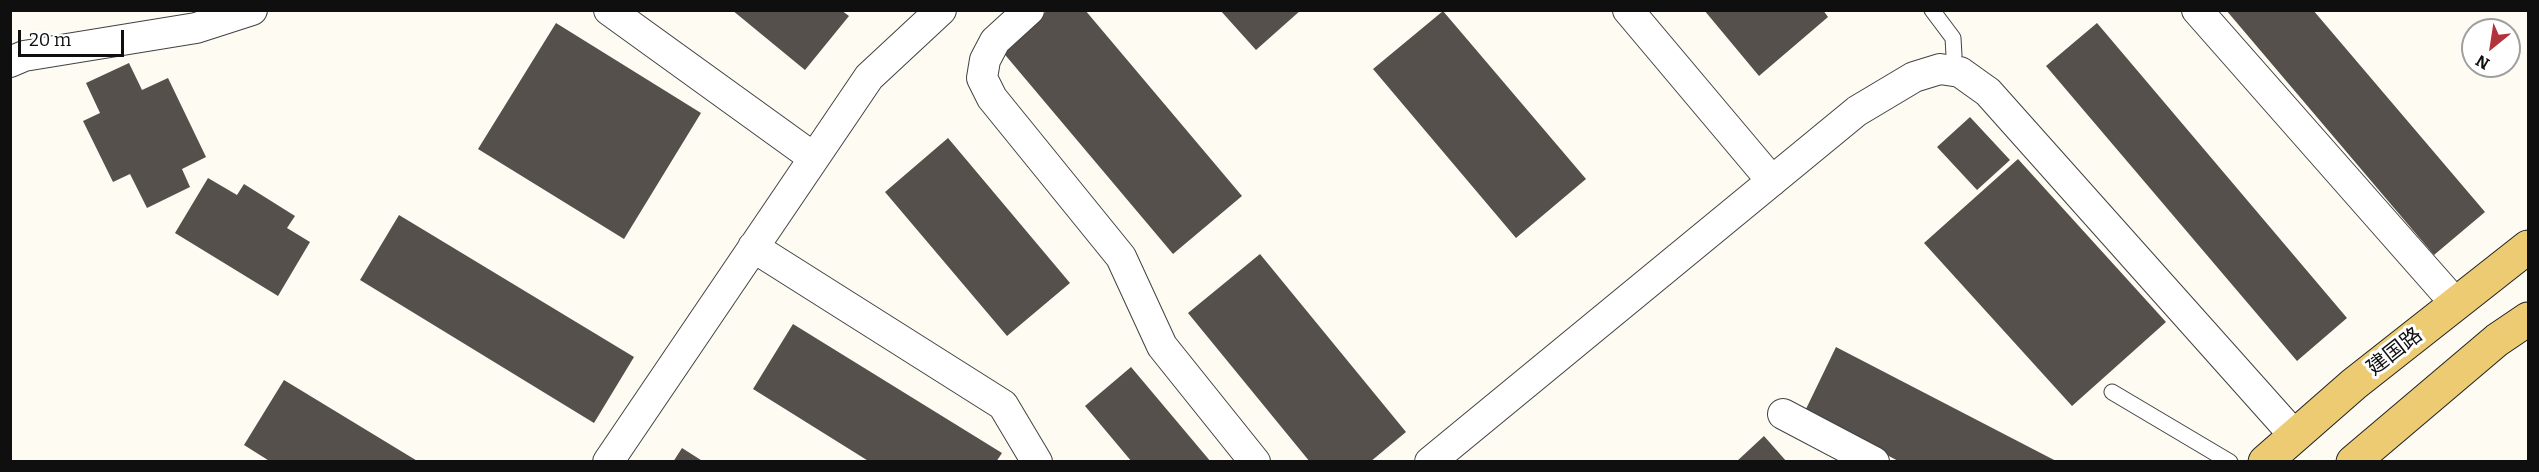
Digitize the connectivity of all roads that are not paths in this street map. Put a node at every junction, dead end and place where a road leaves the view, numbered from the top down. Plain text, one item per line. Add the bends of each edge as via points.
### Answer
1 (252, 10) edge
2 (609, 10) edge
3 (941, 10) edge
4 (1029, 10) edge
5 (1628, 10) edge
6 (1932, 10) edge
7 (2197, 10) edge
8 (10, 62) edge
9 (1950, 70) junction
10 (814, 158) junction
11 (1772, 181) junction
12 (2529, 247) edge
13 (753, 248) junction
14 (2456, 304) junction
15 (2529, 319) edge
16 (2112, 392) dead end
17 (1783, 414) dead end
18 (2295, 436) junction
19 (608, 462) edge
20 (1037, 462) edge
21 (1255, 462) edge
22 (1430, 462) edge
23 (1874, 462) edge
24 (2230, 462) edge
25 (2265, 462) edge
26 (2353, 462) edge

1 - 8 street via 196,28 24,56
2 - 10 street
3 - 10 street via 869,77
4 - 21 street via 994,41 982,78 992,98 1121,257 1162,346
5 - 11 street
6 - 9 lane via 1953,38
7 - 14 street
9 - 11 street via 1914,77 1857,111
9 - 18 street via 1960,72 1988,92
10 - 13 street
11 - 22 street
12 - 14 main road, 建国路
13 - 19 street
13 - 20 street via 1003,405
14 - 18 main road, 建国路
15 - 26 main road via 2497,340
16 - 24 lane
17 - 23 street
18 - 25 main road, 建国路

